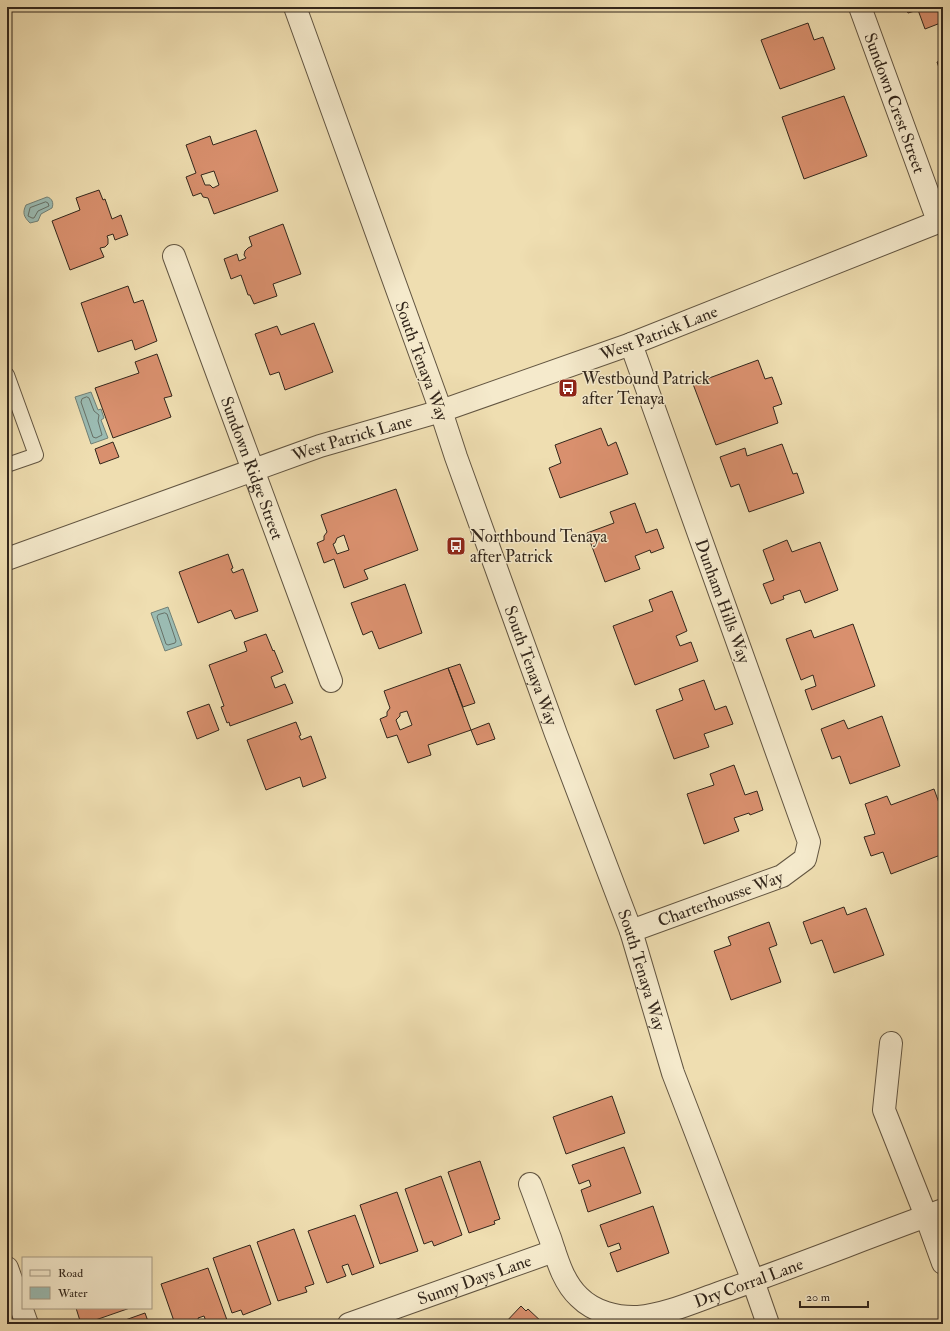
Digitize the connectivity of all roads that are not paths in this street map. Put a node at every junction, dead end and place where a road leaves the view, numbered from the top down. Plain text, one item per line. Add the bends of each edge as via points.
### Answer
1 (295, 7) edge
2 (860, 7) edge
3 (941, 221) edge
4 (174, 256) dead end
5 (631, 344) junction
6 (7, 375) edge
7 (441, 411) junction
8 (7, 465) edge
9 (254, 470) junction
10 (7, 559) edge
11 (331, 682) dead end
12 (805, 859) joint
13 (631, 931) junction
14 (892, 1044) dead end
15 (530, 1184) dead end
16 (935, 1213) edge
17 (554, 1251) junction
18 (943, 1263) edge
19 (7, 1268) edge
20 (753, 1281) junction
21 (14, 1306) edge
22 (27, 1324) edge
23 (349, 1324) edge
24 (768, 1324) edge

1 - 7 street, South Tenaya Way
2 - 3 street, Sundown Crest Street
3 - 5 street, West Patrick Lane
4 - 9 street, Sundown Ridge Street
5 - 7 street, West Patrick Lane
5 - 12 street, Dunham Hills Way via 809,842
6 - 8 lane via 36,455
7 - 9 street, West Patrick Lane via 320,446
7 - 13 street, South Tenaya Way via 551,719
9 - 10 street, West Patrick Lane
9 - 11 street, Sundown Ridge Street
12 - 13 street, Charterhousse Way via 782,876
13 - 20 street, South Tenaya Way via 673,1072
14 - 16 street via 884,1110
15 - 17 street, Dry Corral Lane
16 - 18 street
16 - 20 street, Dry Corral Lane
17 - 20 street, Dry Corral Lane via 562,1272 579,1297 588,1305 619,1316 638,1317 654,1314
17 - 23 street, Sunny Days Lane
19 - 21 street
20 - 24 street, South Tenaya Way
21 - 22 street

